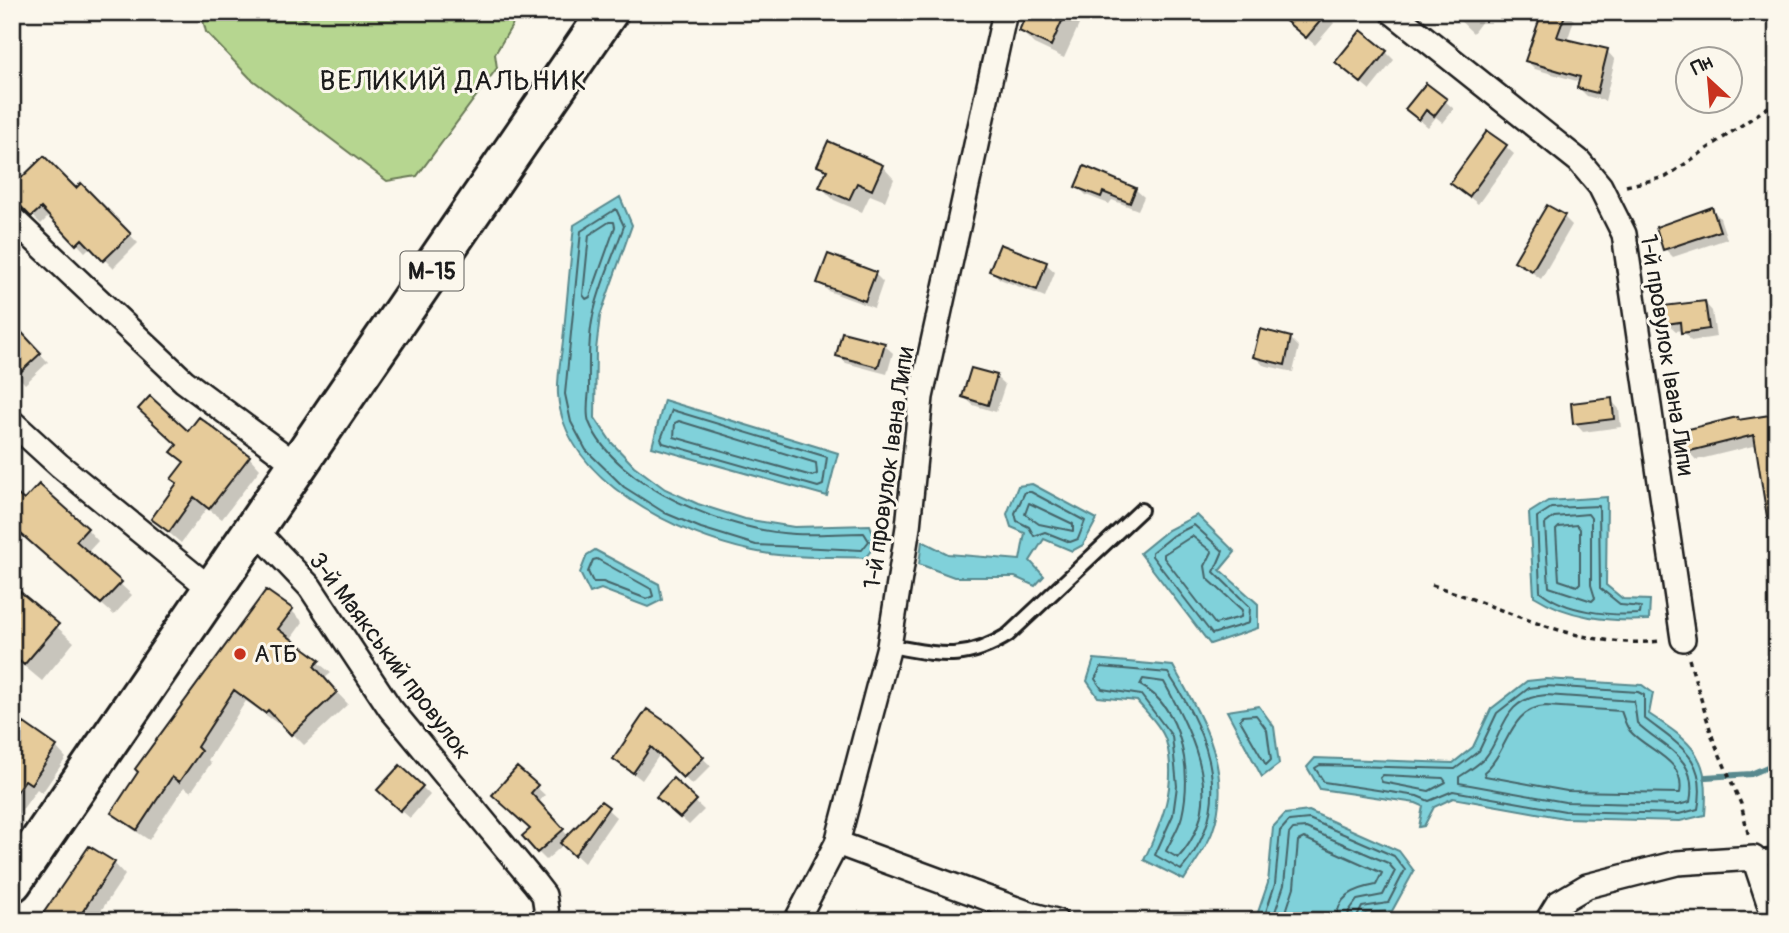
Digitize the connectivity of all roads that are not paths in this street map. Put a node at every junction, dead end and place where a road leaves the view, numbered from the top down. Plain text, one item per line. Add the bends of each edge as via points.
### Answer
1 (608, 12) edge
2 (1005, 12) edge
3 (1392, 12) edge
4 (12, 218) edge
5 (12, 422) edge
6 (298, 466) junction
7 (1141, 510) dead end
8 (254, 528) junction
9 (212, 590) junction
10 (1683, 639) road end
11 (889, 646) junction
12 (837, 843) junction
13 (1765, 857) edge
14 (12, 882) edge
15 (548, 921) edge
16 (796, 921) edge
17 (1056, 921) edge
18 (1547, 921) edge
19 (1775, 921) edge

1 - 6 highway, М-15
2 - 11 street, 1-й провулок Івана Липи via 921,397 908,527
3 - 10 street, 1-й провулок Івана Липи via 1579,161 1600,186 1628,249
4 - 6 street via 184,382
5 - 9 street
6 - 8 highway, М-15
7 - 11 lane via 1008,635 988,648 961,655
8 - 9 highway, М-15
8 - 15 street, 3-й Маякський провулок via 310,587 390,708 534,881 544,895
9 - 14 highway, М-15
11 - 12 street, 1-й провулок Івана Липи
12 - 16 street, 1-й провулок Івана Липи
12 - 17 street
13 - 18 street via 1677,863 1587,886 1558,903
13 - 19 street

